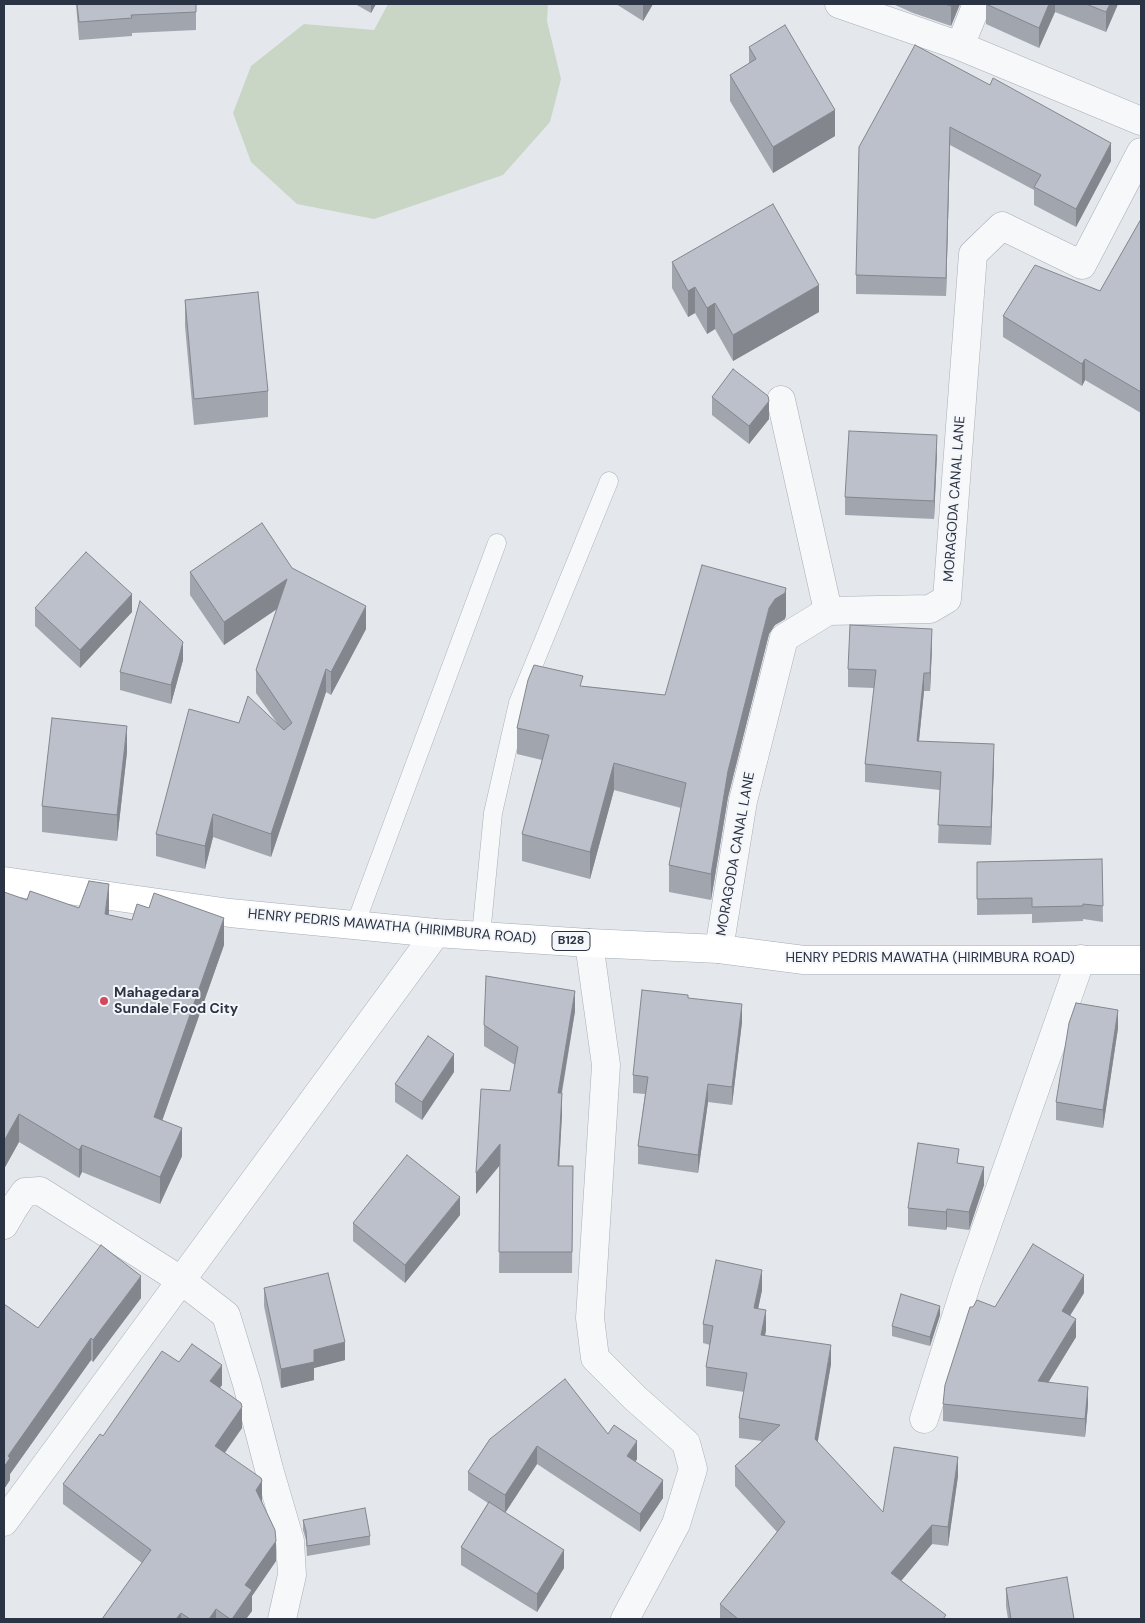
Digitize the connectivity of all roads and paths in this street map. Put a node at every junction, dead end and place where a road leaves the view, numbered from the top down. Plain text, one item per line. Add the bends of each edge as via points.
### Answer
1 (839, 4) edge
2 (977, 4) edge
3 (960, 46) junction
4 (1141, 121) edge
5 (1141, 152) edge
6 (780, 400) dead end
7 (609, 481) dead end
8 (497, 543) dead end
9 (828, 611) junction
10 (4, 881) edge
11 (355, 925) junction
12 (436, 933) junction
13 (481, 935) junction
14 (589, 943) junction
15 (719, 949) junction
16 (1081, 959) junction
17 (1141, 960) edge
18 (4, 1225) edge
19 (182, 1281) junction
20 (924, 1419) dead end
21 (4, 1522) edge
22 (282, 1619) edge
23 (625, 1619) edge

1 - 3 street
2 - 3 street
3 - 4 street
5 - 9 street, MORAGODA CANAL LANE via 1082,266 1002,226 973,254 947,599 930,609
6 - 9 street
7 - 13 lane via 518,703 493,812
8 - 11 lane
9 - 15 street, MORAGODA CANAL LANE via 784,638 743,801
10 - 11 main road, HENRY PEDRIS MAWATHA (HIRIMBURA ROAD) / B128 via 230,913
11 - 12 main road, HENRY PEDRIS MAWATHA (HIRIMBURA ROAD) / B128
12 - 13 main road, HENRY PEDRIS MAWATHA (HIRIMBURA ROAD) / B128
12 - 19 street
13 - 14 main road, HENRY PEDRIS MAWATHA (HIRIMBURA ROAD) / B128
14 - 15 main road, HENRY PEDRIS MAWATHA (HIRIMBURA ROAD) / B128
14 - 23 street via 606,1065 590,1318 595,1358 686,1444 693,1469 676,1524
15 - 16 main road, HENRY PEDRIS MAWATHA (HIRIMBURA ROAD) / B128 via 804,960
16 - 17 main road, HENRY PEDRIS MAWATHA (HIRIMBURA ROAD) / B128
16 - 20 street via 967,1282
18 - 19 street via 25,1192 40,1191
19 - 21 street
19 - 22 street via 226,1314 247,1384 290,1541 292,1575

